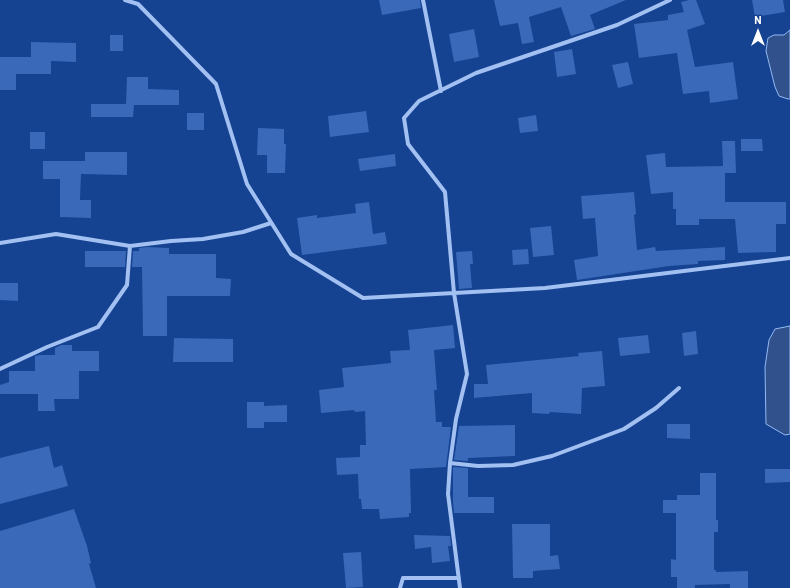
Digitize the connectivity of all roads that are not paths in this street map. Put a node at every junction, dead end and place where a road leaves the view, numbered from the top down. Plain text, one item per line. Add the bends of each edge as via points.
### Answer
1 (125, 0) edge
2 (423, 0) edge
3 (670, 0) edge
4 (441, 90) junction
5 (271, 222) junction
6 (0, 243) edge
7 (130, 246) junction
8 (790, 258) edge
9 (454, 293) junction
10 (0, 369) edge
11 (678, 388) dead end
12 (450, 463) junction
13 (459, 578) junction
14 (400, 588) edge
15 (460, 588) edge

1 - 5 street via 138,4 216,84 247,184
2 - 4 street
3 - 4 street via 617,25 476,73
4 - 9 street via 418,101 404,118 408,144 445,192
5 - 7 street via 243,232 203,240
5 - 9 street via 291,254 362,298
6 - 7 street via 56,234
7 - 10 street via 127,285 98,328
8 - 9 street via 545,288
9 - 12 street via 467,374 456,419
11 - 12 street via 656,408 624,429 552,456 513,465 478,466
12 - 13 street via 448,494
13 - 14 street via 403,578
13 - 15 street

